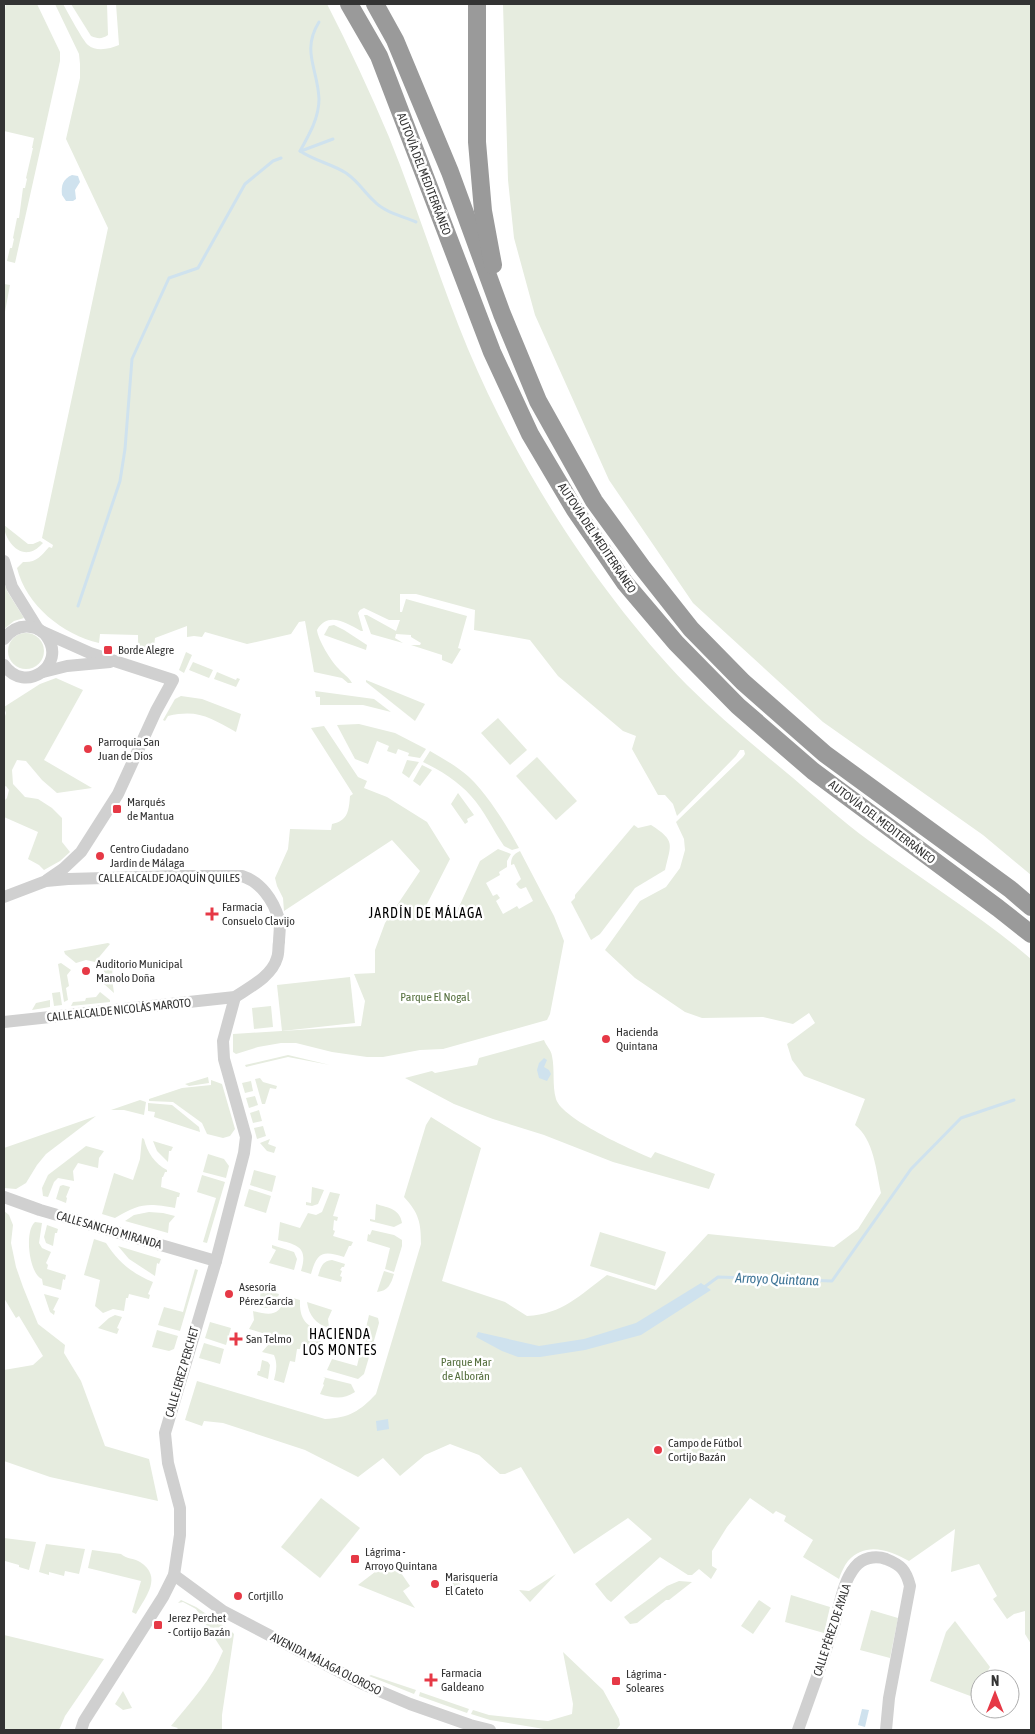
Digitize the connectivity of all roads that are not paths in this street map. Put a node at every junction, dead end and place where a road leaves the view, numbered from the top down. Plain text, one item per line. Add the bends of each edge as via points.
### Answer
1 (349, 4) edge
2 (375, 4) edge
3 (477, 4) edge
4 (502, 314) junction
5 (4, 561) edge
6 (41, 631) junction
7 (4, 639) edge
8 (116, 662) junction
9 (4, 665) edge
10 (43, 672) junction
11 (81, 852) junction
12 (85, 879) junction
13 (46, 881) junction
14 (4, 897) edge
15 (1031, 906) edge
16 (1031, 934) edge
17 (235, 997) junction
18 (4, 1022) edge
19 (4, 1197) edge
20 (216, 1261) junction
21 (174, 1575) junction
22 (81, 1730) edge
23 (490, 1730) edge
24 (798, 1730) edge
25 (886, 1730) edge

1 - 16 highway, AUTOVÍA DEL MEDITERRÁNEO via 379,56 492,352 530,434 575,510 625,583 676,643 738,706 814,771
2 - 4 highway, AUTOVÍA DEL MEDITERRÁNEO via 395,40 442,154
3 - 4 highway via 477,142 483,211
4 - 15 highway, AUTOVÍA DEL MEDITERRÁNEO via 538,401 594,501 690,629 743,682 825,754
5 - 6 street via 12,587
6 - 7 street via 26,626 16,628
6 - 8 street
6 - 10 street via 52,648 52,656
8 - 10 street via 82,664
8 - 11 street via 172,680 118,794
9 - 10 street via 19,677 27,678
11 - 12 street via 78,864
11 - 13 street
12 - 13 street, CALLE ALCALDE JOAQUÍN QUILES
12 - 17 street, CALLE ALCALDE JOAQUÍN QUILES via 242,876 262,888 279,919 277,958 267,974
13 - 14 street, CALLE ALCALDE JOAQUÍN QUILES
17 - 18 street, CALLE ALCALDE NICOLÁS MAROTO
17 - 20 street, CALLE JEREZ PERCHET via 223,1040 224,1059 246,1137
19 - 20 street, CALLE SANCHO MIRANDA
20 - 21 street, CALLE JEREZ PERCHET via 165,1433 168,1463 180,1508
21 - 22 street, CALLE JEREZ PERCHET
21 - 23 street, AVENIDA MÁLAGA OLOROSO via 223,1611 363,1684 470,1726
24 - 25 street, CALLE PÉREZ DE AYALA via 845,1586 862,1561 881,1557 898,1564 907,1573 910,1586

